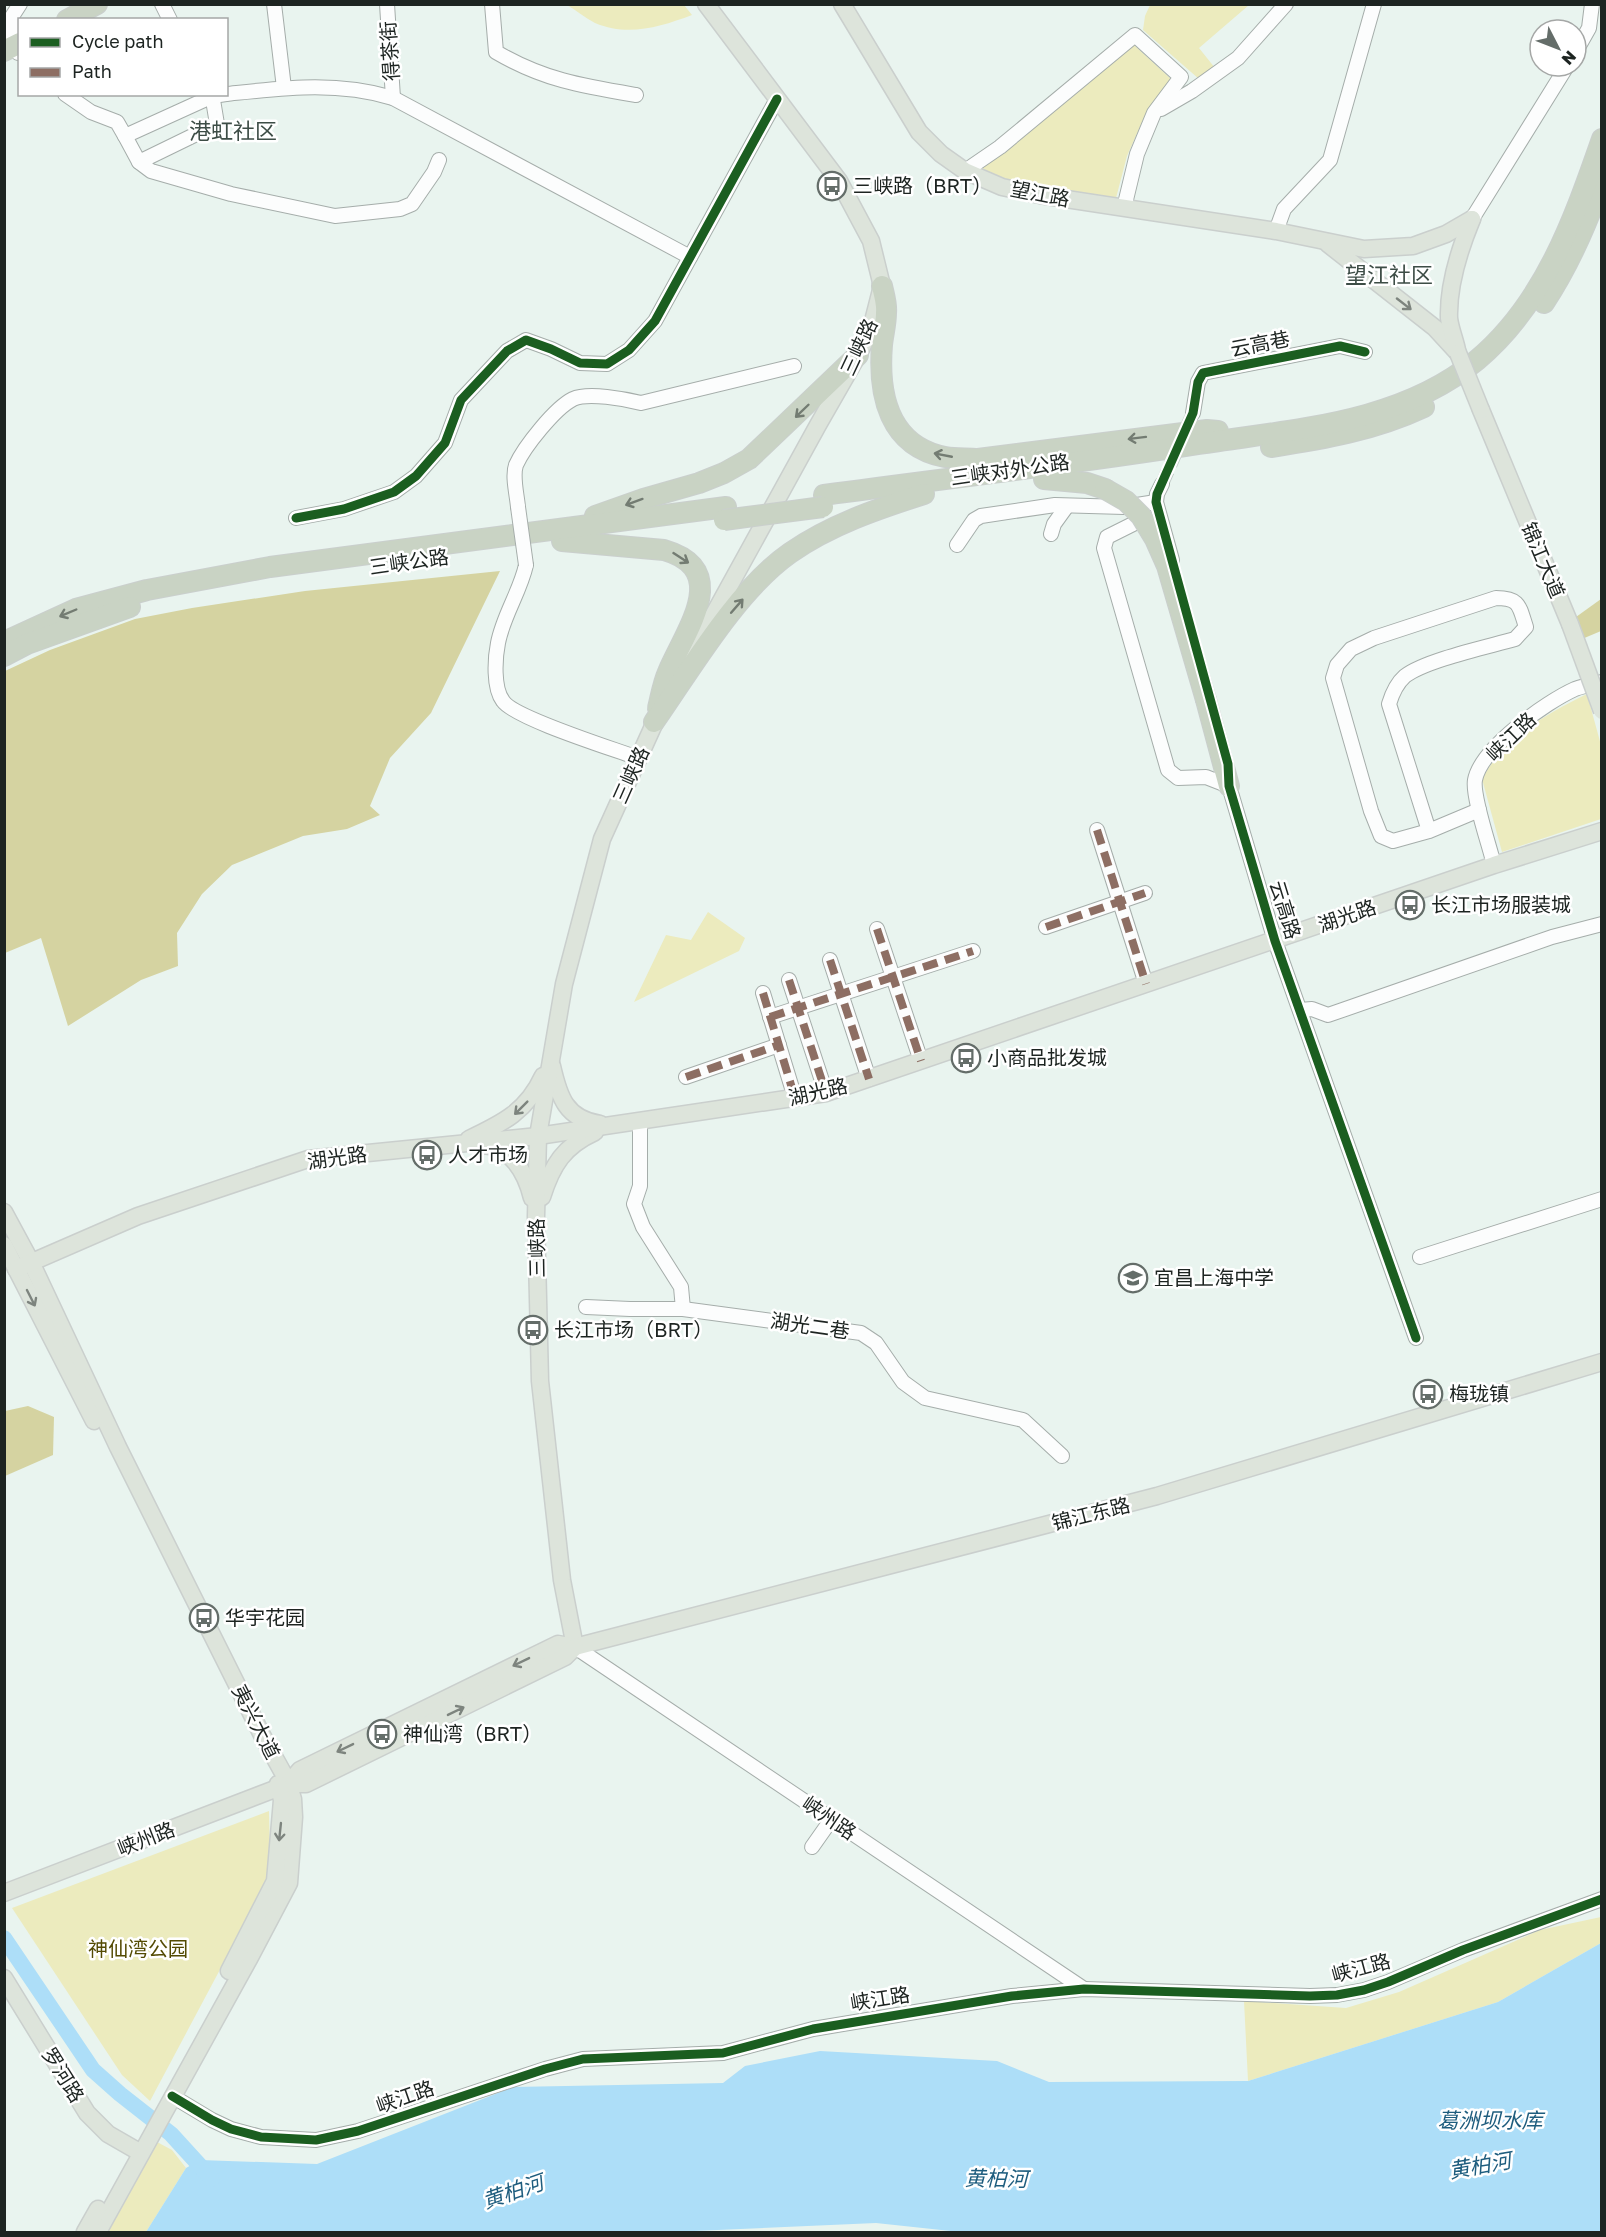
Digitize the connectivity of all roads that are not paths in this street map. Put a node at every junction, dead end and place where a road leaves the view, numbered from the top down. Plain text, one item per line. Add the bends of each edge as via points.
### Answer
1 (20, 4) edge
2 (97, 4) edge
3 (162, 4) edge
4 (274, 4) edge
5 (387, 4) edge
6 (492, 4) edge
7 (706, 4) edge
8 (842, 4) edge
9 (1286, 4) edge
10 (1374, 4) edge
11 (1592, 4) edge
12 (71, 18) edge
13 (169, 18) edge
14 (1588, 30) edge
15 (14, 49) edge
16 (1559, 78) edge
17 (284, 88) junction
18 (228, 94) edge
19 (636, 95) dead end
20 (68, 96) edge
21 (217, 96) edge
22 (219, 96) edge
23 (393, 98) junction
24 (777, 99) junction
25 (1154, 113) junction
26 (126, 136) junction
27 (1602, 139) edge
28 (440, 160) dead end
29 (139, 162) junction
30 (965, 171) junction
31 (1602, 181) edge
32 (1124, 208) junction
33 (1472, 219) junction
34 (1276, 231) junction
35 (1446, 234) junction
36 (1325, 242) junction
37 (1461, 244) junction
38 (690, 257) junction
39 (882, 286) junction
40 (1365, 352) dead end
41 (1458, 353) junction
42 (858, 355) junction
43 (794, 366) dead end
44 (1193, 413) tunnel mouth
45 (1253, 436) junction
46 (1044, 479) junction
47 (1162, 484) tunnel mouth
48 (924, 494) junction
49 (823, 501) junction
50 (1156, 502) junction
51 (1067, 506) junction
52 (296, 518) dead end
53 (1135, 523) dead end
54 (563, 534) junction
55 (1051, 534) dead end
56 (957, 545) dead end
57 (4, 642) edge
58 (4, 656) edge
59 (1602, 681) edge
60 (1602, 711) edge
61 (654, 722) junction
62 (638, 758) junction
63 (1229, 786) junction
64 (1479, 810) junction
65 (1097, 830) dead end
66 (1429, 831) junction
67 (1602, 831) edge
68 (1494, 865) junction
69 (1145, 893) dead end
70 (1120, 902) junction
71 (1602, 924) edge
72 (1046, 927) dead end
73 (877, 929) dead end
74 (1275, 941) junction
75 (974, 951) dead end
76 (830, 960) dead end
77 (893, 977) junction
78 (789, 980) dead end
79 (1146, 984) junction
80 (762, 993) dead end
81 (841, 994) junction
82 (798, 1008) junction
83 (1300, 1010) junction
84 (770, 1017) junction
85 (779, 1045) junction
86 (551, 1059) junction
87 (921, 1061) junction
88 (686, 1077) dead end
89 (868, 1079) junction
90 (826, 1093) junction
91 (795, 1098) junction
92 (640, 1121) junction
93 (610, 1125) junction
94 (538, 1136) junction
95 (458, 1144) junction
96 (1602, 1199) edge
97 (4, 1212) edge
98 (536, 1216) junction
99 (4, 1245) edge
100 (1420, 1257) dead end
101 (24, 1266) junction
102 (586, 1306) dead end
103 (683, 1309) junction
104 (1416, 1338) dead end
105 (1602, 1362) edge
106 (1062, 1456) dead end
107 (575, 1647) junction
108 (284, 1786) junction
109 (831, 1820) junction
110 (812, 1847) dead end
111 (8, 1892) edge
112 (1602, 1899) edge
113 (4, 1978) edge
114 (1084, 1989) junction
115 (166, 2096) junction
116 (140, 2144) junction
117 (85, 2232) edge
118 (98, 2232) edge

1 - 15 street via 11,18
2 - 12 highway
3 - 13 street
4 - 17 street
5 - 23 street, 得茶街
6 - 19 street via 496,52 555,80
7 - 24 main road, 三峡路
8 - 30 main road, 望江路 via 919,132
9 - 25 street via 1239,58 1192,92
10 - 34 street via 1330,160 1284,209
11 - 14 street
16 - 33 street
17 - 18 street
17 - 23 street via 366,90
20 - 26 street via 91,112 117,122
21 - 26 street
22 - 29 street via 217,124
23 - 38 street
24 - 38 street
24 - 39 main road, 三峡路 via 839,181 871,241
25 - 30 street via 1181,77 1135,34 1000,147
25 - 32 street via 1137,154
26 - 29 street
27 - 45 highway, 三峡对外公路 via 1556,259 1506,332 1477,360 1415,398 1373,414
28 - 29 street via 412,204 400,209 335,216 222,191 151,171
30 - 32 main road, 望江路 via 1002,187
31 - 46 highway, 三峡对外公路 via 1561,277 1535,316 1510,348 1478,375 1435,402 1385,424 1315,440
32 - 34 main road, 望江路
33 - 35 main road, 望江路
33 - 37 main road
34 - 36 main road, 望江路
35 - 36 main road, 望江路 via 1413,246 1364,249
35 - 37 main road
36 -> 41 main road via 1435,328
37 - 41 main road via 1449,319
38 - 52 street via 655,321 629,350 607,364 580,363 526,340 507,351 461,400 445,443 416,476 394,492 344,509
39 - 42 main road, 三峡路 via 871,329
45 -> 39 highway via 1207,430 978,459 932,453 897,429 885,401 882,347 886,311
40 - 44 street, 云高巷 via 1340,346 1203,374
41 - 60 main road, 锦江大道, bridge
42 -> 54 highway via 750,459 699,483 643,499
42 - 61 main road, 三峡路
43 - 62 street, bridge via 641,403 574,398 559,409 515,467 526,565 498,640 495,670 502,701 538,722
45 - 49 highway, 三峡对外公路
46 - 48 highway, 三峡对外公路
46 - 63 highway, bridge via 1087,483 1105,489 1142,516 1167,566
47 - 50 street
48 - 49 highway, 三峡对外公路
61 -> 48 highway via 719,628 774,566 841,524
49 - 54 highway, 三峡公路
50 - 51 street via 1124,507
50 - 63 street, 云高路 via 1228,764
51 - 55 street
51 - 56 street via 981,516
53 - 63 street via 1107,537 1104,548 1168,770 1178,778 1206,777
54 -> 57 highway, 三峡公路 via 270,567 147,590 76,609
54 - 58 highway, 三峡公路 via 187,594 125,609
54 -> 61 highway via 677,554 698,576 701,599 667,675
59 - 64 street, 峡江路 via 1575,689 1543,707 1498,745 1475,781
61 - 62 main road, 三峡路
62 - 86 main road, 三峡路 via 602,839 564,984
63 - 74 street, 云高路
64 - 66 street
64 - 68 street, 峡江路
65 - 70 street
66 - 66 street via 1393,841 1381,836 1333,678 1337,665 1351,649 1374,638 1496,598 1510,598 1519,605 1526,627 1522,634 1420,667 1403,677 1392,693 1389,704
67 - 68 main road, 湖光路
68 - 74 main road, 湖光路
69 - 70 street
70 - 72 street
70 - 79 street
71 - 83 street via 1552,937 1328,1015 1312,1009
73 - 77 street
74 - 79 main road, 湖光路
74 - 83 street, 云高路
75 - 77 street
76 - 81 street
77 - 81 street
77 - 87 street
78 - 82 street
79 - 87 main road, 湖光路
80 - 84 street
81 - 82 street
81 - 89 street
82 - 84 street
82 - 90 street
83 - 104 street, 云高路
84 - 85 street
85 - 88 street
85 - 91 street
86 - 93 main road via 557,1087 568,1109 585,1122
86 - 94 main road, 三峡路
86 -> 95 main road via 536,1091 520,1111
87 - 89 main road, 湖光路
89 - 90 main road, 湖光路
90 - 91 main road, 湖光路
91 - 92 main road, 湖光路
92 - 93 main road, 湖光路
92 - 103 street via 640,1186 634,1204 643,1227 681,1287
93 - 94 main road, 湖光路
93 - 98 main road via 578,1140 559,1158 547,1180
94 - 95 main road, 湖光路
94 - 98 main road, 三峡路
95 - 98 main road via 489,1145 512,1157 527,1179
95 - 101 main road, 湖光路 via 308,1159 138,1216
96 - 100 street
97 - 101 main road, 夷兴大道
98 - 107 main road, 三峡路 via 540,1381 562,1580
99 - 101 main road, 夷兴大道
101 - 108 main road, 夷兴大道 via 262,1735
102 - 103 street, 湖光二巷
103 - 106 street, 湖光二巷 via 861,1333 876,1342 903,1382 925,1398 1023,1420
105 - 107 main road, 锦江东路 via 1157,1496
107 - 108 main road, 峡州路 via 565,1657 306,1784
107 - 109 street, 峡州路
108 - 111 main road, 峡州路
108 - 115 main road, 夷兴大道 via 293,1799 294,1817 289,1883 244,1969
109 - 110 street
109 - 114 street, 峡州路
112 - 114 street, 峡江路 via 1388,1982 1337,1995
113 - 116 main road, 罗河路 via 87,2113 108,2134
114 - 115 street, 峡江路 via 1012,1996 813,2029 723,2053 582,2059 358,2131 316,2140 261,2137 231,2129
115 - 116 main road, 夷兴大道
116 - 117 main road, 夷兴大道
116 - 118 main road, 夷兴大道

